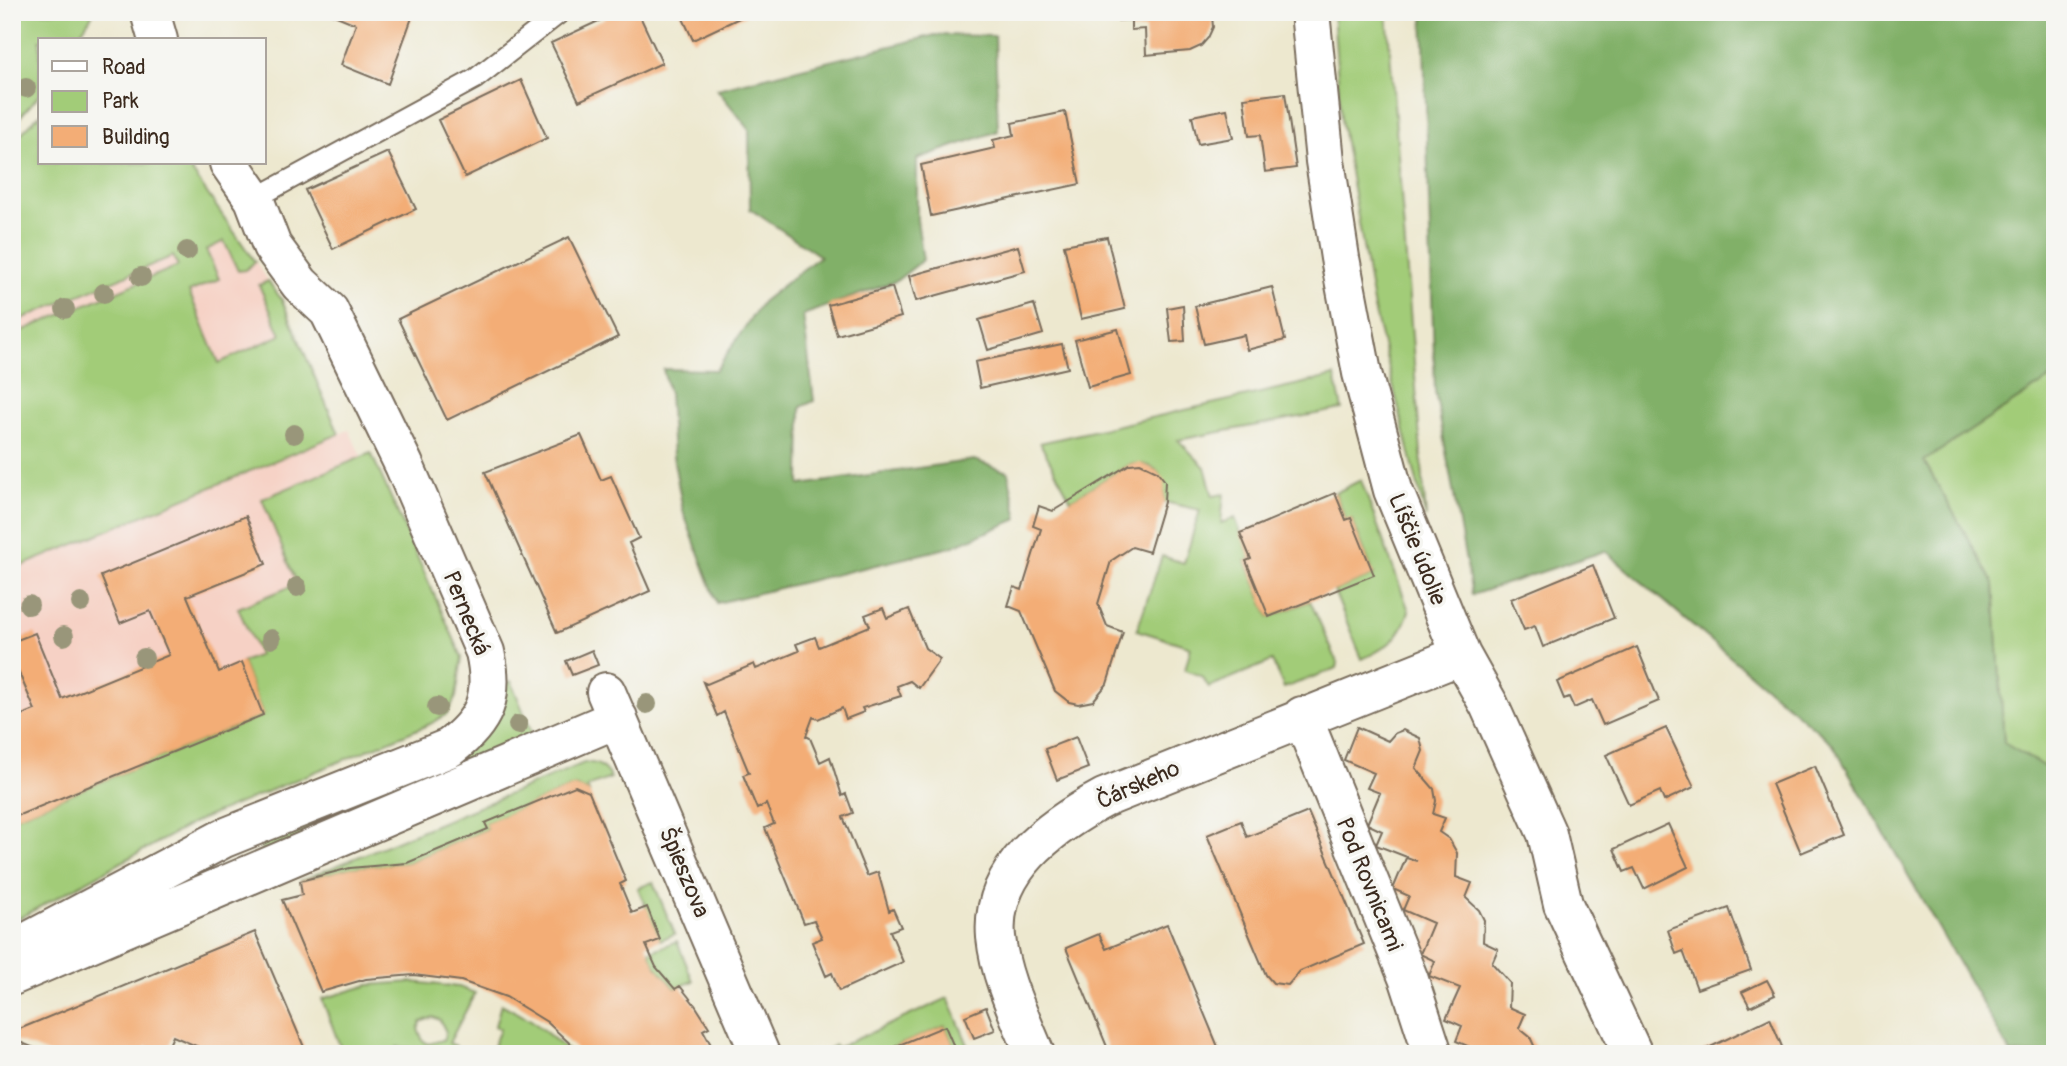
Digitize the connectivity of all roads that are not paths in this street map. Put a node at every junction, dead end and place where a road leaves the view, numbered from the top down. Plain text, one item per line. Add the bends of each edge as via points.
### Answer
1 (150, 12) edge
2 (561, 12) edge
3 (1310, 12) edge
4 (157, 38) edge
5 (230, 164) edge
6 (254, 200) junction
7 (1461, 655) junction
8 (1301, 716) junction
9 (12, 950) edge
10 (12, 976) edge
11 (760, 1054) edge
12 (1035, 1054) edge
13 (1433, 1054) edge
14 (1633, 1054) edge

1 - 4 street
2 - 6 lane via 475,79
3 - 7 street, Líščie údolie via 1325,161 1362,373 1393,490
5 - 6 street, Pernecká
6 - 9 street, Pernecká via 272,246 300,284 329,311 404,465 485,652 490,675 485,707 472,730 449,748 225,838
7 - 8 street, Čárskeho
7 - 14 street, Líščie údolie via 1489,705 1547,834 1563,904
8 - 12 street, Čárskeho via 1104,798 1065,819 1032,845 1008,880 998,908 996,936
8 - 13 street, Pod Rovnicami via 1409,980
10 - 11 street, Špieszova via 612,705

